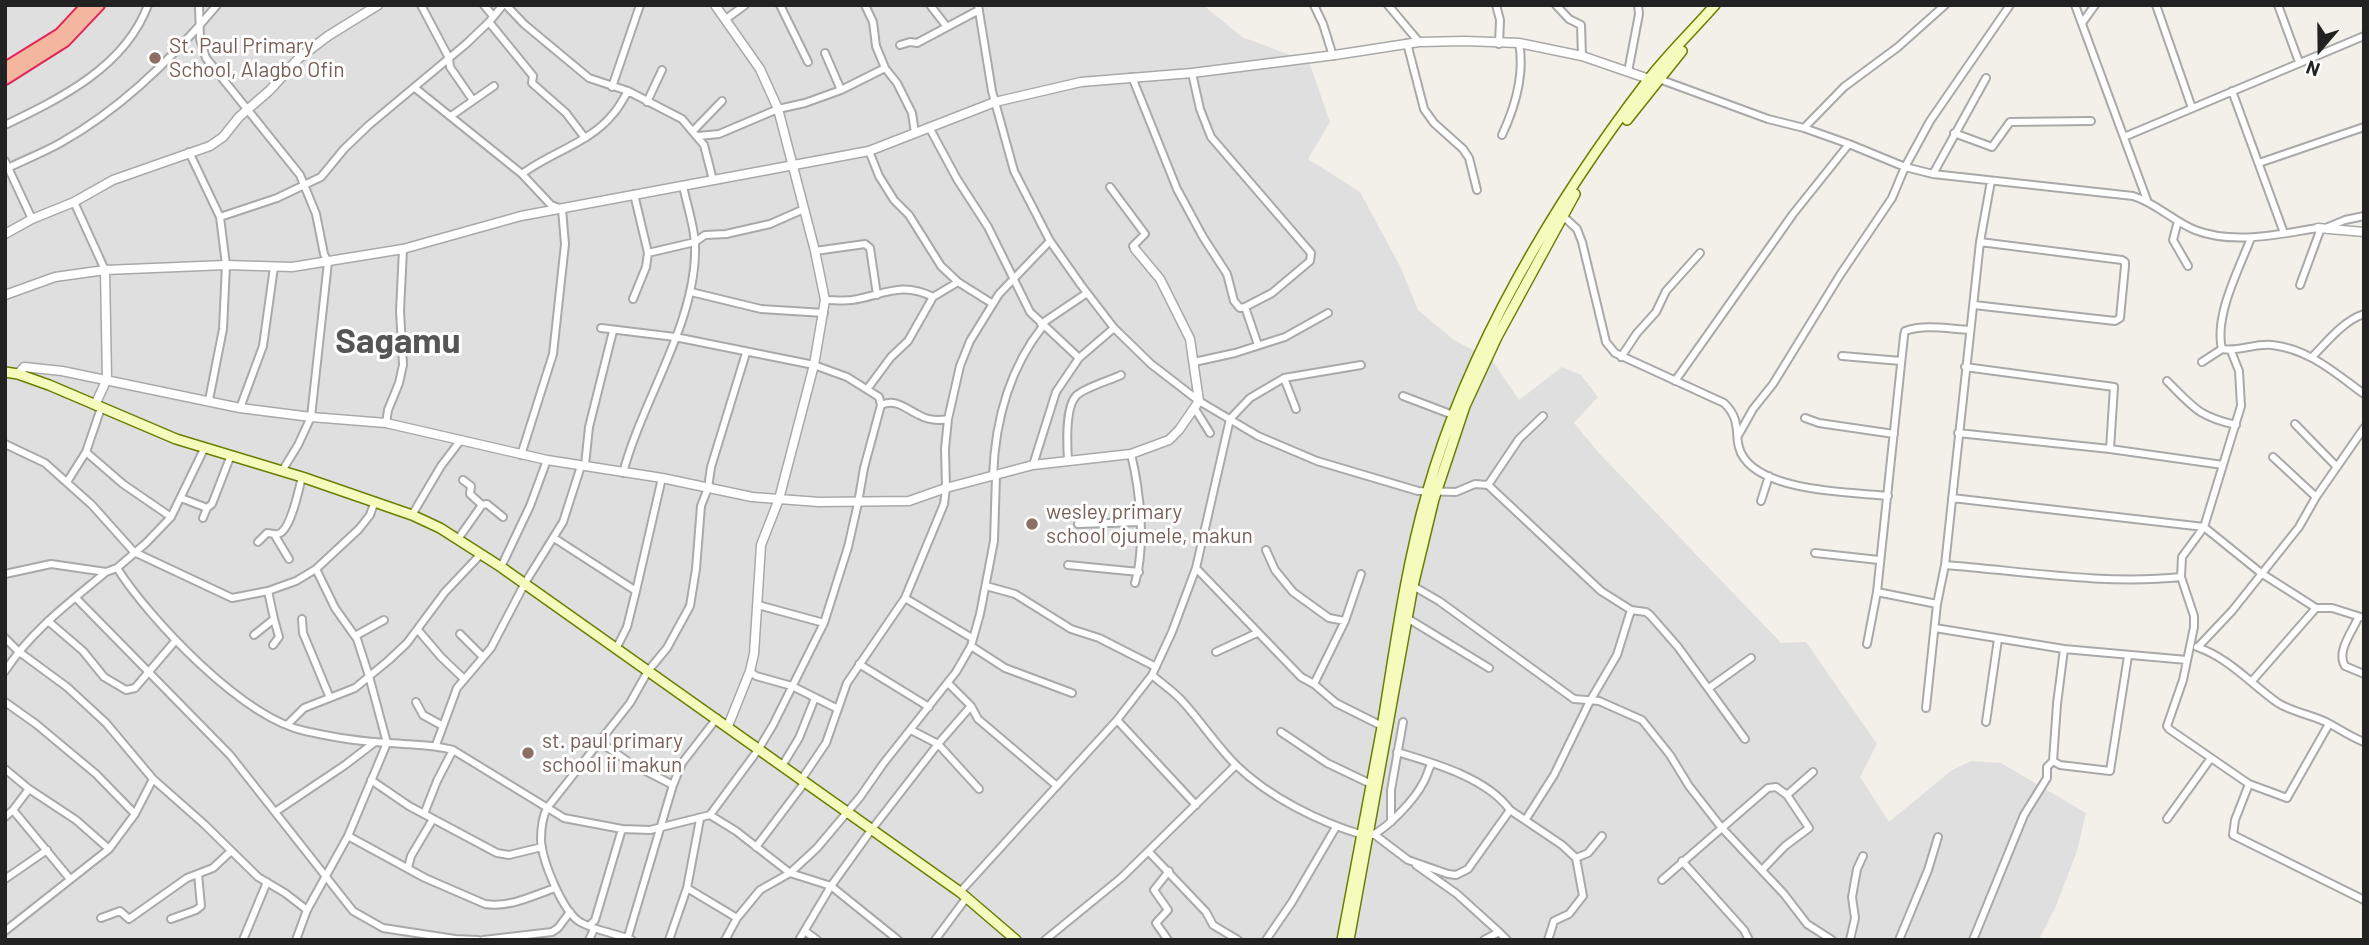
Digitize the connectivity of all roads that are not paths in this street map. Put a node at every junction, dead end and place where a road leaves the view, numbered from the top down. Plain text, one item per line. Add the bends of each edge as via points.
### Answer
1 (88, 5) edge
2 (99, 5) edge
3 (148, 5) edge
4 (199, 5) edge
5 (217, 5) edge
6 (378, 5) edge
7 (421, 5) edge
8 (484, 5) edge
9 (504, 5) edge
10 (640, 5) edge
11 (715, 5) edge
12 (745, 5) edge
13 (780, 5) edge
14 (865, 5) edge
15 (930, 5) edge
16 (1314, 5) edge
17 (1388, 5) edge
18 (1496, 5) edge
19 (1556, 5) edge
20 (1638, 5) edge
21 (1715, 5) edge
22 (1722, 5) edge
23 (1945, 5) edge
24 (2010, 5) edge
25 (2075, 5) edge
26 (2095, 5) edge
27 (2156, 5) edge
28 (2278, 5) edge
29 (978, 8) edge
30 (491, 19) junction
31 (726, 19) junction
32 (2082, 23) junction
33 (200, 25) junction
34 (947, 27) junction
35 (2364, 36) edge
36 (1419, 42) junction
37 (1407, 43) junction
38 (1519, 43) junction
39 (1499, 44) junction
40 (900, 45) dead end
41 (825, 53) dead end
42 (1332, 56) junction
43 (1582, 56) junction
44 (449, 58) junction
45 (808, 62) dead end
46 (2299, 62) junction
47 (5, 68) edge
48 (885, 68) junction
49 (662, 70) dead end
50 (1628, 72) junction
51 (1192, 73) junction
52 (1132, 77) junction
53 (1986, 78) dead end
54 (5, 79) edge
55 (1654, 79) junction
56 (494, 86) dead end
57 (612, 87) junction
58 (415, 88) junction
59 (841, 90) junction
60 (628, 91) junction
61 (2232, 91) junction
62 (472, 99) junction
63 (722, 101) dead end
64 (647, 102) junction
65 (995, 102) junction
66 (2192, 108) junction
67 (778, 109) junction
68 (248, 111) junction
69 (451, 116) junction
70 (2091, 121) dead end
71 (5, 125) edge
72 (929, 127) junction
73 (2364, 127) edge
74 (1804, 128) junction
75 (696, 133) junction
76 (915, 133) junction
77 (1954, 134) junction
78 (1502, 135) dead end
79 (2124, 137) junction
80 (585, 138) junction
81 (1849, 145) junction
82 (869, 151) junction
83 (189, 152) junction
84 (2259, 163) junction
85 (7, 164) edge
86 (793, 167) junction
87 (1905, 167) junction
88 (522, 174) junction
89 (1933, 174) junction
90 (713, 180) junction
91 (1991, 181) junction
92 (306, 185) junction
93 (683, 186) junction
94 (1110, 187) dead end
95 (1477, 190) dead end
96 (634, 194) junction
97 (2147, 200) junction
98 (74, 202) junction
99 (562, 208) junction
100 (804, 209) junction
101 (1563, 216) junction
102 (2364, 216) edge
103 (220, 217) junction
104 (32, 219) junction
105 (2178, 221) junction
106 (2322, 228) junction
107 (2364, 232) edge
108 (2284, 233) junction
109 (5, 234) edge
110 (2251, 238) junction
111 (1050, 241) junction
112 (695, 242) junction
113 (1980, 242) junction
114 (403, 249) junction
115 (1135, 249) joint
116 (815, 251) junction
117 (648, 253) junction
118 (1700, 253) dead end
119 (328, 262) junction
120 (226, 265) junction
121 (2188, 266) dead end
122 (274, 267) junction
123 (105, 270) junction
124 (1013, 278) junction
125 (958, 282) junction
126 (2300, 285) dead end
127 (691, 292) junction
128 (1087, 293) junction
129 (5, 295) edge
130 (877, 295) junction
131 (933, 297) junction
132 (633, 299) dead end
133 (824, 300) junction
134 (993, 304) junction
135 (1974, 305) junction
136 (1245, 307) junction
137 (824, 313) junction
138 (1328, 313) dead end
139 (2364, 314) edge
140 (1042, 325) junction
141 (601, 328) dead end
142 (1114, 328) junction
143 (1970, 330) junction
144 (613, 331) junction
145 (675, 337) junction
146 (1258, 345) junction
147 (2222, 349) junction
148 (2231, 351) junction
149 (746, 353) junction
150 (1842, 356) dead end
151 (2313, 356) junction
152 (1621, 357) junction
153 (1079, 358) junction
154 (1901, 361) junction
155 (1194, 362) junction
156 (2202, 362) dead end
157 (814, 365) junction
158 (1361, 365) dead end
159 (1965, 367) junction
160 (5, 372) edge
161 (19, 374) junction
162 (1121, 375) dead end
163 (1284, 378) junction
164 (107, 379) junction
165 (1675, 381) junction
166 (2166, 381) dead end
167 (868, 388) junction
168 (2364, 394) edge
169 (1403, 396) dead end
170 (209, 400) junction
171 (881, 405) junction
172 (1197, 405) junction
173 (98, 407) junction
174 (240, 408) junction
175 (1296, 409) dead end
176 (1453, 415) junction
177 (1543, 416) dead end
178 (311, 417) junction
179 (1805, 418) dead end
180 (948, 419) junction
181 (1230, 419) junction
182 (386, 423) junction
183 (2295, 424) dead end
184 (2236, 425) junction
185 (2364, 428) edge
186 (1210, 433) dead end
187 (1894, 433) junction
188 (1958, 433) junction
189 (1739, 434) junction
190 (460, 441) junction
191 (5, 444) edge
192 (205, 447) junction
193 (2110, 449) junction
194 (86, 452) junction
195 (521, 454) junction
196 (1132, 454) junction
197 (231, 455) junction
198 (2273, 457) dead end
199 (547, 460) junction
200 (1068, 460) junction
201 (583, 465) junction
202 (1033, 465) junction
203 (2223, 465) junction
204 (2337, 467) junction
205 (282, 471) junction
206 (623, 473) junction
207 (995, 476) junction
208 (1769, 476) junction
209 (302, 477) junction
210 (662, 478) junction
211 (463, 480) dead end
212 (67, 482) junction
213 (1488, 485) junction
214 (708, 488) junction
215 (946, 488) junction
216 (1432, 492) junction
217 (1888, 496) junction
218 (2316, 497) junction
219 (181, 498) junction
220 (1952, 498) junction
221 (779, 499) junction
222 (1761, 501) dead end
223 (375, 502) junction
224 (858, 503) junction
225 (482, 506) junction
226 (207, 508) junction
227 (412, 515) junction
228 (171, 517) junction
229 (503, 517) dead end
230 (203, 518) dead end
231 (1140, 522) junction
232 (1078, 524) dead end
233 (2204, 527) junction
234 (274, 534) junction
235 (554, 538) junction
236 (458, 539) junction
237 (258, 542) dead end
238 (1266, 550) dead end
239 (134, 552) junction
240 (1815, 553) dead end
241 (481, 554) junction
242 (289, 559) dead end
243 (1879, 560) junction
244 (1068, 565) dead end
245 (1945, 565) junction
246 (501, 567) junction
247 (117, 568) junction
248 (1196, 568) junction
249 (316, 569) junction
250 (106, 572) junction
251 (1139, 572) junction
252 (2261, 573) junction
253 (5, 574) edge
254 (1361, 574) dead end
255 (2181, 577) junction
256 (525, 583) junction
257 (1135, 583) dead end
258 (986, 586) junction
259 (1412, 586) junction
260 (268, 591) junction
261 (636, 592) junction
262 (1877, 592) junction
263 (76, 598) junction
264 (905, 598) junction
265 (1937, 604) junction
266 (758, 605) junction
267 (2316, 608) junction
268 (1631, 610) junction
269 (1407, 618) junction
270 (2361, 618) edge
271 (274, 619) junction
272 (302, 619) dead end
273 (384, 620) dead end
274 (48, 621) junction
275 (1345, 621) junction
276 (824, 622) junction
277 (1935, 628) junction
278 (418, 630) junction
279 (1257, 633) junction
280 (460, 634) dead end
281 (254, 635) dead end
282 (355, 636) junction
283 (5, 638) edge
284 (972, 638) junction
285 (1998, 639) junction
286 (176, 640) junction
287 (1867, 644) dead end
288 (273, 645) dead end
289 (971, 646) junction
290 (2195, 646) junction
291 (616, 649) junction
292 (2064, 649) junction
293 (18, 651) junction
294 (1216, 652) dead end
295 (2128, 656) junction
296 (483, 657) junction
297 (1751, 658) dead end
298 (2188, 660) junction
299 (859, 664) junction
300 (1156, 667) junction
301 (1489, 668) dead end
302 (5, 671) edge
303 (648, 671) junction
304 (750, 671) junction
305 (148, 674) junction
306 (2364, 674) edge
307 (1152, 675) junction
308 (369, 676) junction
309 (464, 679) junction
310 (2252, 681) junction
311 (948, 683) junction
312 (1314, 684) junction
313 (792, 686) junction
314 (1709, 688) junction
315 (1072, 693) dead end
316 (330, 698) junction
317 (815, 698) junction
318 (1590, 701) junction
319 (5, 702) edge
320 (416, 702) dead end
321 (971, 706) junction
322 (929, 707) junction
323 (836, 708) junction
324 (1926, 708) dead end
325 (717, 719) junction
326 (1117, 720) junction
327 (1403, 722) dead end
328 (1986, 722) dead end
329 (2329, 724) junction
330 (287, 725) junction
331 (443, 726) junction
332 (728, 726) junction
333 (1382, 726) junction
334 (911, 730) junction
335 (1281, 732) dead end
336 (1745, 739) dead end
337 (375, 741) junction
338 (600, 742) junction
339 (2364, 742) edge
340 (387, 743) junction
341 (938, 744) junction
342 (436, 745) junction
343 (453, 750) junction
344 (758, 750) junction
345 (1397, 752) junction
346 (2211, 758) junction
347 (2053, 761) junction
348 (1432, 763) junction
349 (1236, 765) junction
350 (782, 766) junction
351 (5, 769) edge
352 (1812, 772) dead end
353 (153, 779) junction
354 (371, 780) junction
355 (803, 781) junction
356 (2249, 784) junction
357 (673, 785) junction
358 (1371, 785) junction
359 (1057, 786) junction
360 (29, 789) junction
361 (979, 789) dead end
362 (1787, 795) junction
363 (1196, 805) junction
364 (547, 808) junction
365 (13, 810) junction
366 (1510, 810) junction
367 (275, 812) junction
368 (847, 812) junction
369 (135, 814) junction
370 (424, 814) junction
371 (710, 815) junction
372 (5, 817) edge
373 (433, 819) junction
374 (700, 819) junction
375 (1526, 819) junction
376 (2167, 819) dead end
377 (1391, 822) junction
378 (1336, 827) junction
379 (1721, 827) junction
380 (662, 828) junction
381 (622, 829) junction
382 (872, 829) junction
383 (1369, 835) junction
384 (348, 836) junction
385 (1602, 836) dead end
386 (1938, 837) dead end
387 (756, 847) junction
388 (542, 848) junction
389 (109, 849) junction
390 (47, 850) junction
391 (231, 851) junction
392 (1149, 852) junction
393 (1863, 856) dead end
394 (1576, 859) junction
395 (1408, 860) junction
396 (1682, 861) junction
397 (408, 868) junction
398 (1762, 870) junction
399 (1169, 871) junction
400 (790, 873) junction
401 (198, 874) junction
402 (326, 877) junction
403 (70, 879) junction
404 (5, 880) edge
405 (1662, 880) dead end
406 (267, 882) junction
407 (831, 886) junction
408 (555, 888) junction
409 (687, 888) junction
410 (963, 894) junction
411 (2364, 900) edge
412 (307, 910) junction
413 (570, 912) junction
414 (101, 918) dead end
415 (737, 918) junction
416 (171, 919) dead end
417 (592, 927) junction
418 (5, 931) edge
419 (805, 932) junction
420 (1499, 932) junction
421 (513, 939) edge
422 (629, 939) edge
423 (243, 940) edge
424 (296, 940) edge
425 (481, 940) edge
426 (589, 940) edge
427 (669, 940) edge
428 (725, 940) edge
429 (799, 940) edge
430 (817, 940) edge
431 (898, 940) edge
432 (935, 940) edge
433 (1016, 940) edge
434 (1045, 940) edge
435 (1168, 940) edge
436 (1238, 940) edge
437 (1266, 940) edge
438 (1342, 940) edge
439 (1349, 940) edge
440 (1484, 940) edge
441 (1507, 940) edge
442 (1548, 940) edge
443 (1749, 940) edge
444 (1832, 940) edge
445 (1850, 940) edge
446 (1899, 940) edge
447 (1973, 940) edge

1 - 47 highway via 60,34
2 - 54 highway via 65,41
3 - 71 street via 129,42 102,68
4 - 33 street
5 - 33 street
6 - 68 street via 299,58
7 - 44 street
8 - 30 street
9 - 30 street
9 - 57 street via 589,78
10 - 57 street
11 - 31 street
12 - 31 street
13 - 45 street
14 - 48 street
15 - 34 street
16 - 42 street
17 - 36 street
18 - 39 street
19 - 43 street via 1582,26
20 - 50 street
21 - 55 main road
22 - 55 main road
23 - 74 street via 1844,87
24 - 87 street via 1930,121
25 - 32 street
26 - 32 street
27 - 66 street
28 - 46 street
29 - 34 street
29 - 65 street
30 - 44 street
30 - 80 street via 533,76 532,83 566,113
31 - 67 street via 760,69
32 - 79 street
33 - 68 street via 206,58
33 - 85 street via 159,69 92,123 62,142
34 - 40 street via 917,43
35 - 46 street
36 - 37 street
36 - 39 street
37 - 42 street
37 - 95 street via 1424,109 1469,158
38 - 39 street
38 - 43 street
38 - 78 street via 1522,60 1513,111
41 - 59 street
42 - 51 street
43 - 50 street
44 - 58 street
44 - 62 street via 450,67
46 - 61 street
48 - 59 street
48 - 76 street via 912,113
49 - 64 street
50 - 55 street
51 - 52 street
51 - 136 street via 1211,137 1311,253 1310,261 1272,293
52 - 65 street via 1081,82
52 - 136 street via 1177,188 1227,274 1234,301
53 - 77 street
55 - 74 street
55 - 101 main road
55 - 176 main road via 1572,188 1534,251 1484,343
56 - 62 street
57 - 60 street
58 - 69 street
58 - 92 street via 369,125 321,177
59 - 67 street
60 - 64 street
60 - 80 street via 613,114
61 - 66 street
61 - 84 street
62 - 69 street
63 - 75 street
64 - 75 street via 682,119
65 - 72 street
65 - 111 street via 1014,171
66 - 79 street
67 - 75 street via 719,134
67 - 86 street
68 - 83 street via 210,146
68 - 92 street
69 - 88 street
70 - 77 street via 2010,122 1992,147
72 - 76 street
72 - 124 street
73 - 84 street
74 - 81 street
75 - 90 street
76 - 82 street
77 - 89 street
79 - 97 street
80 - 88 street
81 - 87 street
81 - 165 street via 1793,214
82 - 86 street
82 - 125 street via 894,200 909,215 941,266
83 - 98 street via 113,180
83 - 103 street
84 - 108 street
85 - 104 street
86 - 90 street
86 - 100 street
87 - 89 street
87 - 189 street via 1892,198
88 - 99 street via 551,205
89 - 91 street
90 - 93 street
91 - 97 street
91 - 113 street
92 - 103 street
92 - 119 street
93 - 96 street
93 - 112 street
94 - 115 street via 1145,234
96 - 99 street
96 - 117 street
97 - 105 street
98 - 104 street
98 - 123 street
99 - 114 street
99 - 195 street via 565,244 555,343
100 - 112 street via 770,224 705,235
100 - 116 street
101 - 152 street via 1577,229 1582,242 1606,342
101 - 216 main road via 1497,337
102 - 106 street
103 - 120 street
104 - 109 street
105 - 110 street via 2205,233
105 - 121 street via 2174,240
106 - 107 street
106 - 108 street
106 - 126 street
108 - 110 street
110 - 147 street via 2227,299
111 - 124 street
111 - 128 street
112 - 117 street
112 - 127 street
113 - 135 street
113 - 135 street via 2122,260 2124,293 2120,318 2115,321
114 - 119 street
114 - 182 street via 403,365
115 - 155 street via 1160,279 1190,340
116 - 130 street via 865,244 870,248
116 - 133 street
117 - 132 street
118 - 152 street via 1666,291 1656,312
119 - 122 street
119 - 178 street
120 - 122 street
120 - 123 street
120 - 170 street via 223,329
122 - 174 street via 263,346
123 - 129 street via 55,277
123 - 164 street
124 - 134 street
124 - 140 street
125 - 131 street
125 - 134 street
127 - 137 street via 761,309
127 - 145 street
128 - 140 street
128 - 142 street
130 - 131 street via 908,288
130 - 133 street
131 - 167 street via 908,341
133 - 137 street
134 - 180 street via 960,366
135 - 143 street
136 - 146 street
137 - 157 street
138 - 146 street via 1285,337
139 - 151 street
140 - 153 street
140 - 207 street via 1021,357 1004,401 994,452
141 - 144 street
142 - 153 street
142 - 172 street
143 - 154 street via 1905,331
143 - 159 street
144 - 145 street
144 - 201 street
145 - 149 street
145 - 206 street
146 - 155 street
147 - 148 street
147 - 156 street
148 - 151 street via 2273,345
148 - 184 street via 2241,384
149 - 157 street
149 - 214 street via 710,467
150 - 154 street
151 - 168 street
152 - 165 street
153 - 202 street via 1056,392
154 - 187 street
155 - 172 street
157 - 167 street
157 - 221 street
158 - 163 street
159 - 188 street
159 - 193 street via 2114,387
160 - 161 main road
161 - 164 street via 24,367
161 - 173 main road
162 - 200 street via 1077,395 1071,405
163 - 175 street
163 - 181 street via 1250,398
164 - 170 street
164 - 173 street
165 - 189 street via 1724,403 1734,415
166 - 184 street via 2198,412
167 - 171 street
169 - 176 street
170 - 174 street
171 - 180 street via 892,402 919,416
171 - 224 street
172 - 181 street
172 - 186 street
172 - 196 street via 1169,440
173 - 192 main road
173 - 194 street
174 - 178 street
176 - 216 main road
177 - 213 street via 1520,439
178 - 182 street
178 - 205 street
179 - 187 street
180 - 215 street
181 - 216 street via 1317,461 1411,490
181 - 248 street
182 - 190 street
183 - 204 street
184 - 203 street
185 - 204 street
187 - 217 street
188 - 193 street
188 - 220 street
189 - 208 street via 1743,457
190 - 195 street
190 - 227 street
191 - 212 street via 39,460
192 - 197 main road
192 - 219 street
193 - 203 street
194 - 212 street
194 - 228 street
195 - 199 street
196 - 200 street
196 - 231 street
197 - 205 main road
197 - 226 street
198 - 218 street
199 - 201 street
199 - 246 street
200 - 202 street
201 - 206 street
201 - 235 street
202 - 207 street
203 - 233 street
204 - 218 street
205 - 209 main road
206 - 210 street
207 - 215 street
207 - 258 street via 994,541
208 - 217 street via 1798,487
208 - 222 street
209 - 223 main road
209 - 234 street via 287,526
210 - 214 street
210 - 261 street
211 - 225 street
212 - 239 street
213 - 216 street
213 - 268 street via 1601,591
214 - 221 street
214 - 303 street via 701,506 690,606
215 - 224 street via 909,501
215 - 264 street
216 - 259 main road
216 - 333 main road via 1403,592
217 - 243 street
218 - 252 street via 2299,527
219 - 226 street
219 - 228 street
220 - 233 street
220 - 245 street
221 - 224 street
221 - 266 street via 761,545
223 - 227 main road
223 - 249 street via 359,529
224 - 276 street
225 - 229 street via 486,504
225 - 236 street
226 - 230 street
227 - 236 main road
228 - 239 street
231 - 232 street
231 - 251 street
233 - 252 street
233 - 255 street via 2184,551
234 - 237 street via 267,533
234 - 242 street
235 - 256 street
235 - 261 street
236 - 241 main road
238 - 275 street via 1293,592 1329,618
239 - 247 street
239 - 260 street via 224,596 240,598
240 - 243 street
241 - 246 main road
241 - 278 street
243 - 262 street
244 - 251 street
245 - 255 street via 2101,579
245 - 265 street
246 - 256 main road
247 - 250 street
247 - 286 street via 133,594
248 - 279 street
248 - 300 street
249 - 260 street
249 - 282 street
250 - 253 street via 51,564
250 - 263 street
251 - 257 street
252 - 267 street
252 - 290 street via 2232,611
254 - 275 street
255 - 290 street via 2194,616
256 - 291 main road
256 - 296 street
258 - 284 street
258 - 300 street via 1015,594 1071,629
259 - 269 main road
259 - 318 street via 1573,699
260 - 271 street
261 - 291 street
262 - 265 street
262 - 287 street
263 - 274 street
263 - 305 street
264 - 284 street
264 - 299 street
265 - 277 street
266 - 276 street
266 - 304 street
267 - 270 street
267 - 310 street
268 - 314 street via 1650,615
268 - 318 street via 1617,655
269 - 301 street
269 - 383 main road
270 - 306 street via 2341,658 2345,666
271 - 281 street
271 - 288 street via 279,637
272 - 316 street
273 - 282 street
274 - 293 street
274 - 305 street via 118,687 135,688
275 - 312 street
276 - 313 street
277 - 285 street
277 - 324 street
278 - 308 street
278 - 309 street
279 - 294 street
279 - 312 street via 1289,667
280 - 296 street
282 - 308 street
283 - 293 street
284 - 289 street
285 - 292 street
285 - 328 street
286 - 305 street
286 - 330 street via 245,701
289 - 311 street
289 - 315 street via 1005,668
290 - 298 street
290 - 310 street
291 - 303 main road
292 - 295 street
292 - 347 street
293 - 302 street
293 - 353 street via 106,723
295 - 298 street
295 - 347 street via 2110,771
296 - 309 street
297 - 314 street
298 - 346 street via 2168,726
299 - 322 street
299 - 323 street
300 - 307 street
303 - 325 main road
303 - 338 street
304 - 313 street
304 - 332 street
305 - 367 street via 230,755
307 - 326 street
307 - 349 street via 1182,700
308 - 316 street via 355,688
308 - 340 street
309 - 331 street
310 - 329 street via 2284,706
311 - 321 street
311 - 322 street
312 - 333 street via 1336,703
313 - 317 street
313 - 344 street
314 - 336 street
316 - 330 street via 304,708
317 - 323 street
317 - 350 street
318 - 375 street via 1554,775
318 - 379 street via 1642,720
319 - 369 street via 96,774
320 - 331 street via 423,715
321 - 341 street
321 - 359 street via 978,719
322 - 334 street
323 - 355 street via 826,743
325 - 332 main road
325 - 357 street via 682,762
326 - 359 street
326 - 363 street
327 - 345 street
329 - 339 street
329 - 356 street via 2287,798
330 - 337 street
331 - 342 street
332 - 344 main road
333 - 358 main road
334 - 341 street
334 - 368 street
335 - 358 street
337 - 340 street
337 - 367 street
338 - 357 street
338 - 364 street
340 - 342 street
340 - 354 street
341 - 361 street
341 - 382 street
342 - 343 street
343 - 364 street
343 - 370 street
344 - 350 main road
344 - 371 street
345 - 348 street
345 - 377 street
346 - 356 street
346 - 376 street
347 - 447 street via 2024,815
348 - 366 street via 1469,779 1505,801
348 - 377 street via 1423,784
349 - 363 street
349 - 378 street via 1283,799
350 - 355 main road
351 - 360 street
352 - 362 street
353 - 369 street
353 - 391 street
354 - 370 street
354 - 384 street
355 - 368 main road
355 - 387 street
356 - 411 street via 2233,835
357 - 380 street
358 - 383 main road
359 - 410 street
360 - 365 street
360 - 389 street
362 - 379 street via 1776,787 1768,788
362 - 398 street via 1809,828
363 - 392 street
364 - 381 street via 564,818
364 - 388 street via 542,817
365 - 372 street
365 - 390 street
366 - 375 street
366 - 395 street via 1462,873 1448,874
367 - 402 street
368 - 382 main road
368 - 400 street
369 - 389 street
370 - 373 street
371 - 374 street
371 - 387 street
373 - 388 street via 503,855
373 - 397 street
374 - 380 street
374 - 409 street
375 - 394 street
377 - 383 street
378 - 383 street
378 - 437 street
379 - 396 street
379 - 398 street
380 - 381 street
380 - 422 street
381 - 417 street
382 - 407 street
382 - 410 main road
383 - 395 street
383 - 438 main road
383 - 439 main road
384 - 397 street
384 - 402 street
385 - 394 street
386 - 446 street
387 - 400 street
388 - 408 street
389 - 403 street
390 - 403 street
390 - 404 street
391 - 401 street via 213,869
391 - 406 street
392 - 399 street
392 - 434 street
393 - 445 street via 1852,897 1855,918
394 - 442 street via 1583,896 1569,914 1555,921
395 - 420 street via 1457,894
396 - 405 street
396 - 443 street
397 - 408 street via 494,905
398 - 444 street via 1807,924
399 - 435 street via 1154,890 1168,910 1156,923
399 - 436 street via 1213,925
400 - 407 street
400 - 415 street via 760,890
401 - 414 street via 129,919 120,911
401 - 416 street via 201,906
402 - 412 street
402 - 425 street via 353,911 383,928
403 - 418 street
406 - 412 street
406 - 423 street
407 - 419 street
407 - 431 street
408 - 413 street
409 - 415 street
409 - 427 street
410 - 432 street
410 - 433 main road
412 - 424 street
413 - 417 street
413 - 421 street via 552,932
415 - 428 street
417 - 422 street
417 - 426 street
419 - 429 street
419 - 430 street
420 - 440 street
420 - 441 street
421 - 425 street

